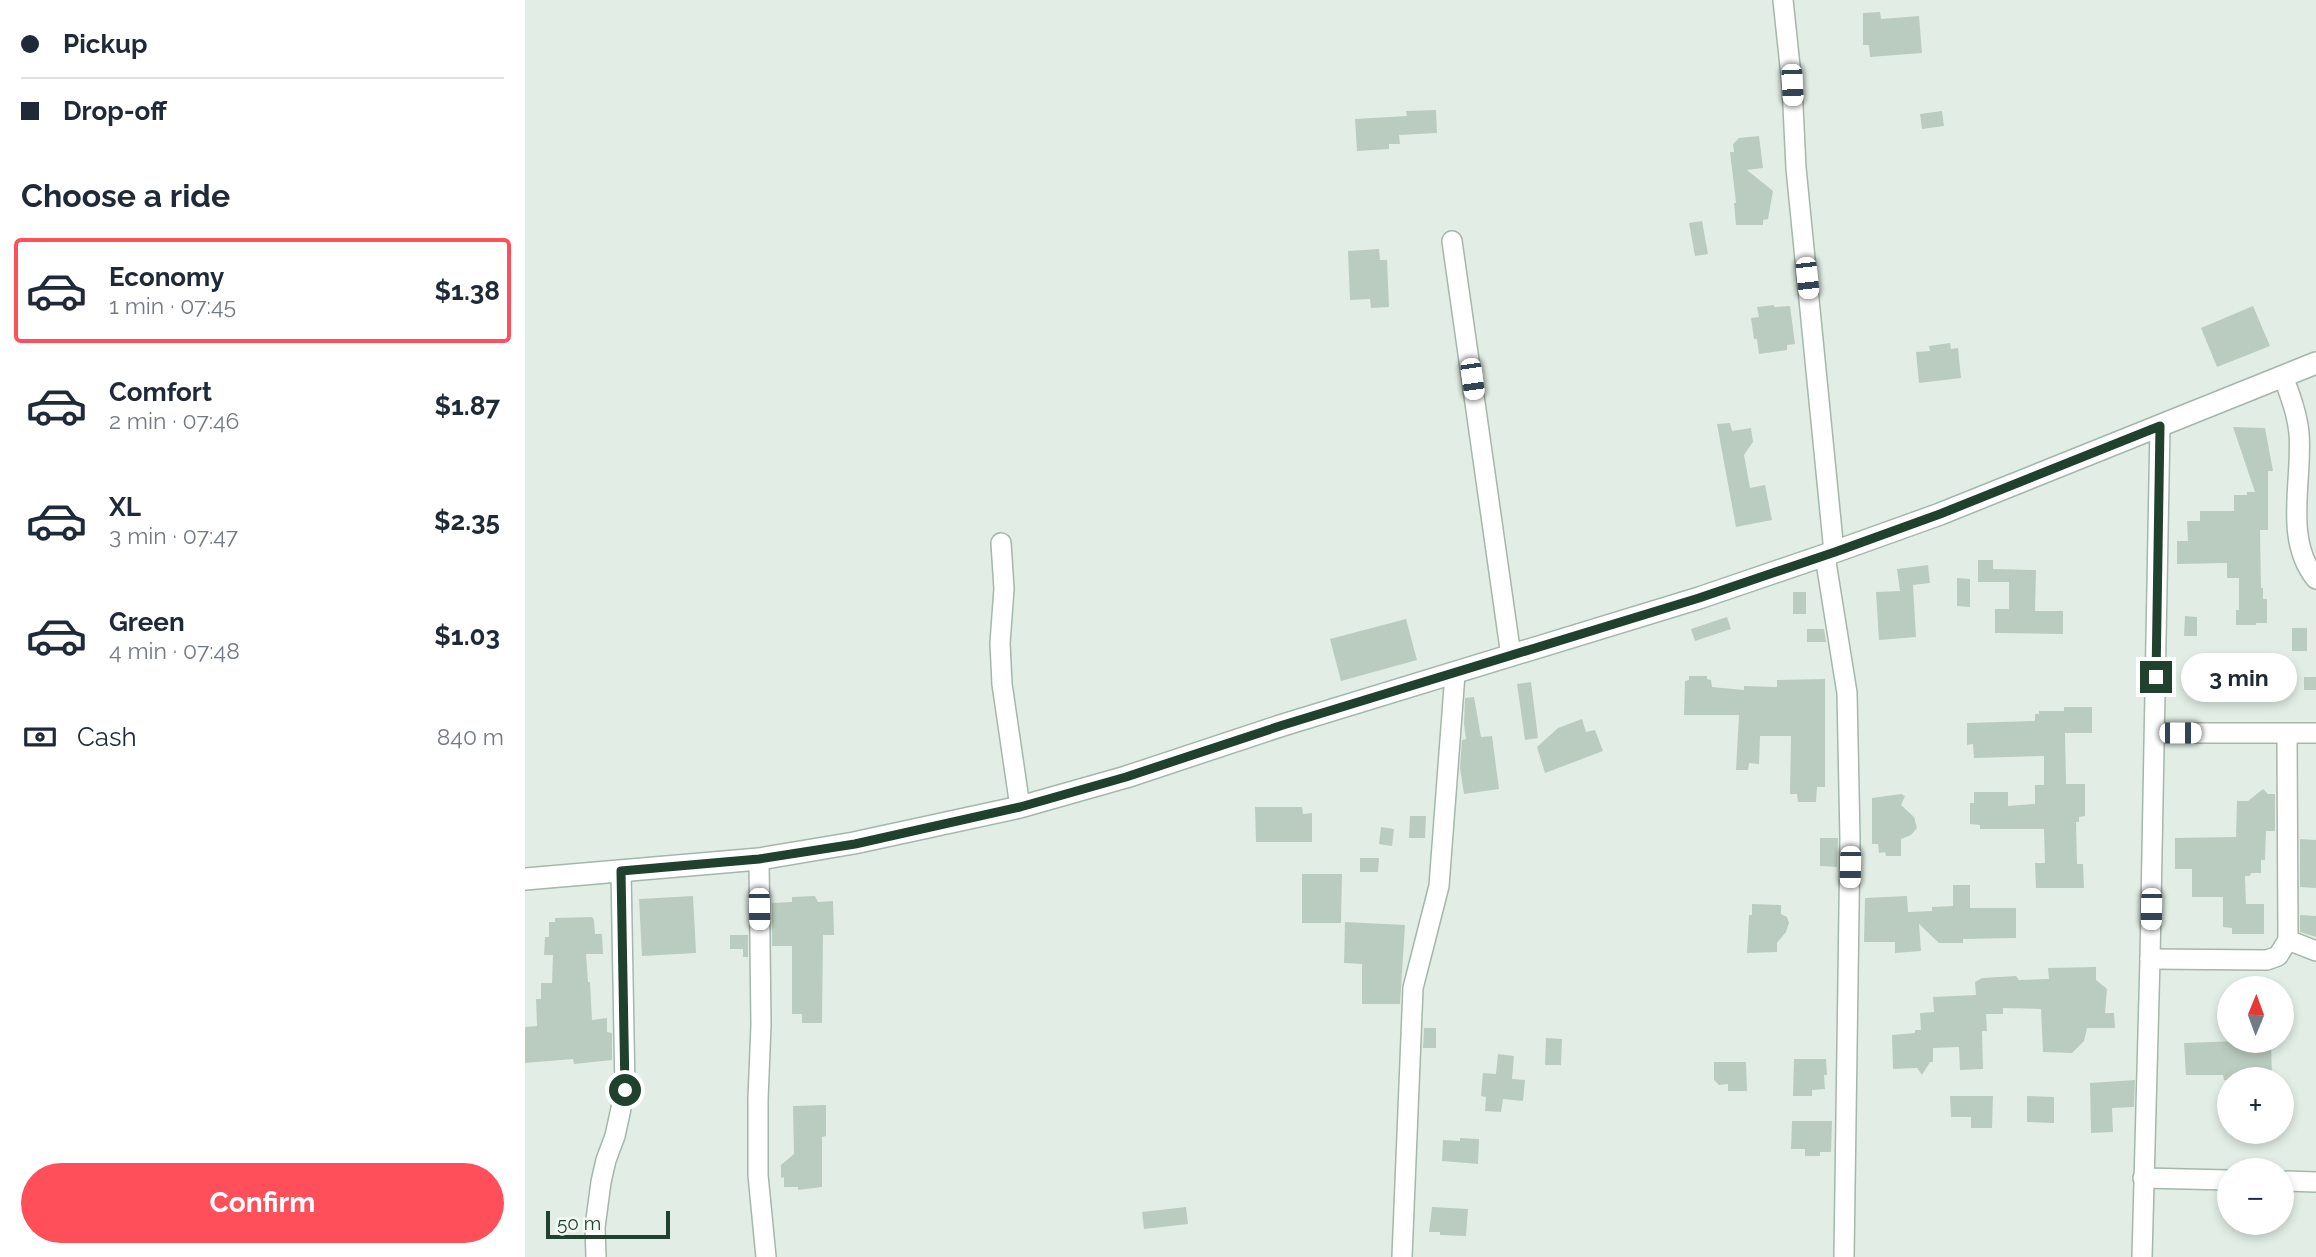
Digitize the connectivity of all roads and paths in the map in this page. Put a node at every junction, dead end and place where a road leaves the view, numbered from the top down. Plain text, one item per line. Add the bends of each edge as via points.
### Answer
1 (1783, 0) edge
2 (1452, 241) dead end
3 (2316, 363) edge
4 (2283, 376) junction
5 (2160, 426) junction
6 (1001, 543) dead end
7 (1830, 554) junction
8 (2316, 579) edge
9 (1511, 656) junction
10 (1455, 674) junction
11 (2155, 733) junction
12 (2316, 733) edge
13 (2287, 734) junction
14 (1020, 807) junction
15 (759, 859) junction
16 (621, 871) junction
17 (525, 879) edge
18 (2288, 940) junction
19 (2316, 951) edge
20 (2150, 959) junction
21 (2143, 1178) junction
22 (2217, 1180) edge
23 (2294, 1181) edge
24 (2316, 1182) edge
25 (596, 1257) edge
26 (766, 1257) edge
27 (1402, 1257) edge
28 (1844, 1257) edge
29 (2142, 1257) edge

1 - 7 street
2 - 9 street
3 - 4 street
4 - 5 street
4 - 8 street via 2299,436 2301,553
5 - 7 street
5 - 11 street
6 - 14 street via 1002,684
7 - 9 street
7 - 28 street via 1847,693 1850,839
9 - 10 street
10 - 14 street
10 - 27 street via 1439,886 1413,988
11 - 13 street
11 - 20 street
12 - 13 street
13 - 18 street
14 - 15 street via 855,844
15 - 16 street
15 - 26 street via 758,1175
16 - 17 street
16 - 25 street via 625,1090 601,1182
18 - 19 street
18 - 20 street via 2278,956 2267,960
20 - 21 street
21 - 22 street
21 - 29 street
23 - 24 street

